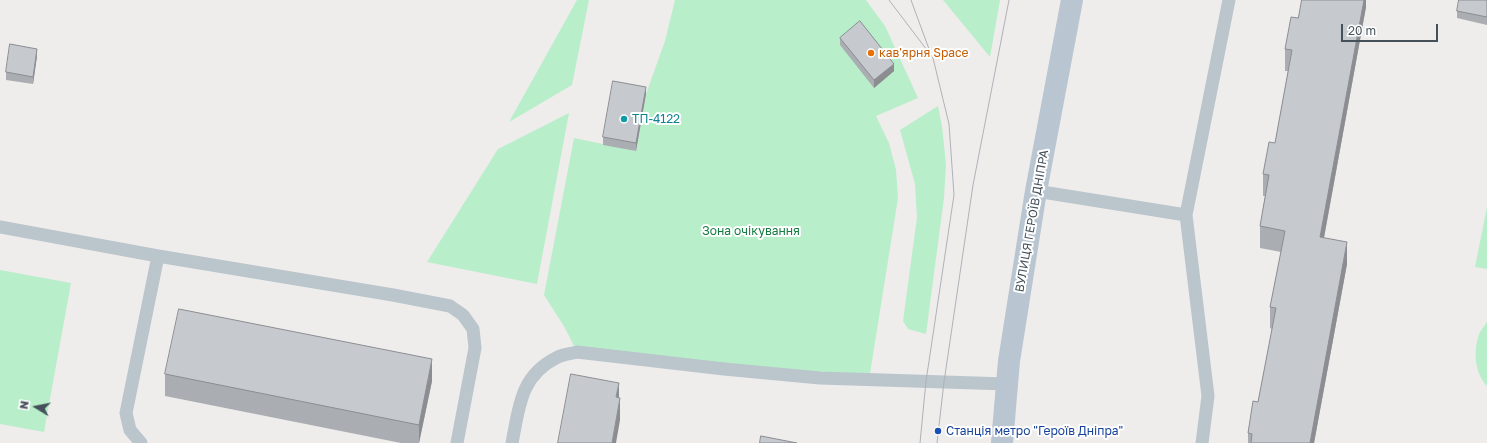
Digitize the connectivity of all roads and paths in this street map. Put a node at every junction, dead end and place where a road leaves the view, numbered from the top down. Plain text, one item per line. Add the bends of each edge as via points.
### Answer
1 (1072, 0) edge
2 (1229, 0) edge
3 (1036, 191) junction
4 (1186, 215) junction
5 (0, 227) edge
6 (158, 256) junction
7 (1007, 384) junction
8 (141, 443) edge
9 (458, 443) edge
10 (512, 443) edge
11 (1002, 443) edge
12 (1202, 443) edge

1 - 3 main road, ВУЛИЦЯ ГЕРОЇВ ДНІПРА
2 - 4 lane
3 - 4 lane
3 - 7 main road, ВУЛИЦЯ ГЕРОЇВ ДНІПРА
4 - 12 lane via 1208,396
5 - 6 lane
6 - 8 lane via 126,413 130,430
6 - 9 lane via 450,306 463,315 472,329 475,348
7 - 10 lane via 820,378 577,352 557,357 539,368 526,385 519,405
7 - 11 main road, ВУЛИЦЯ ГЕРОЇВ ДНІПРА

